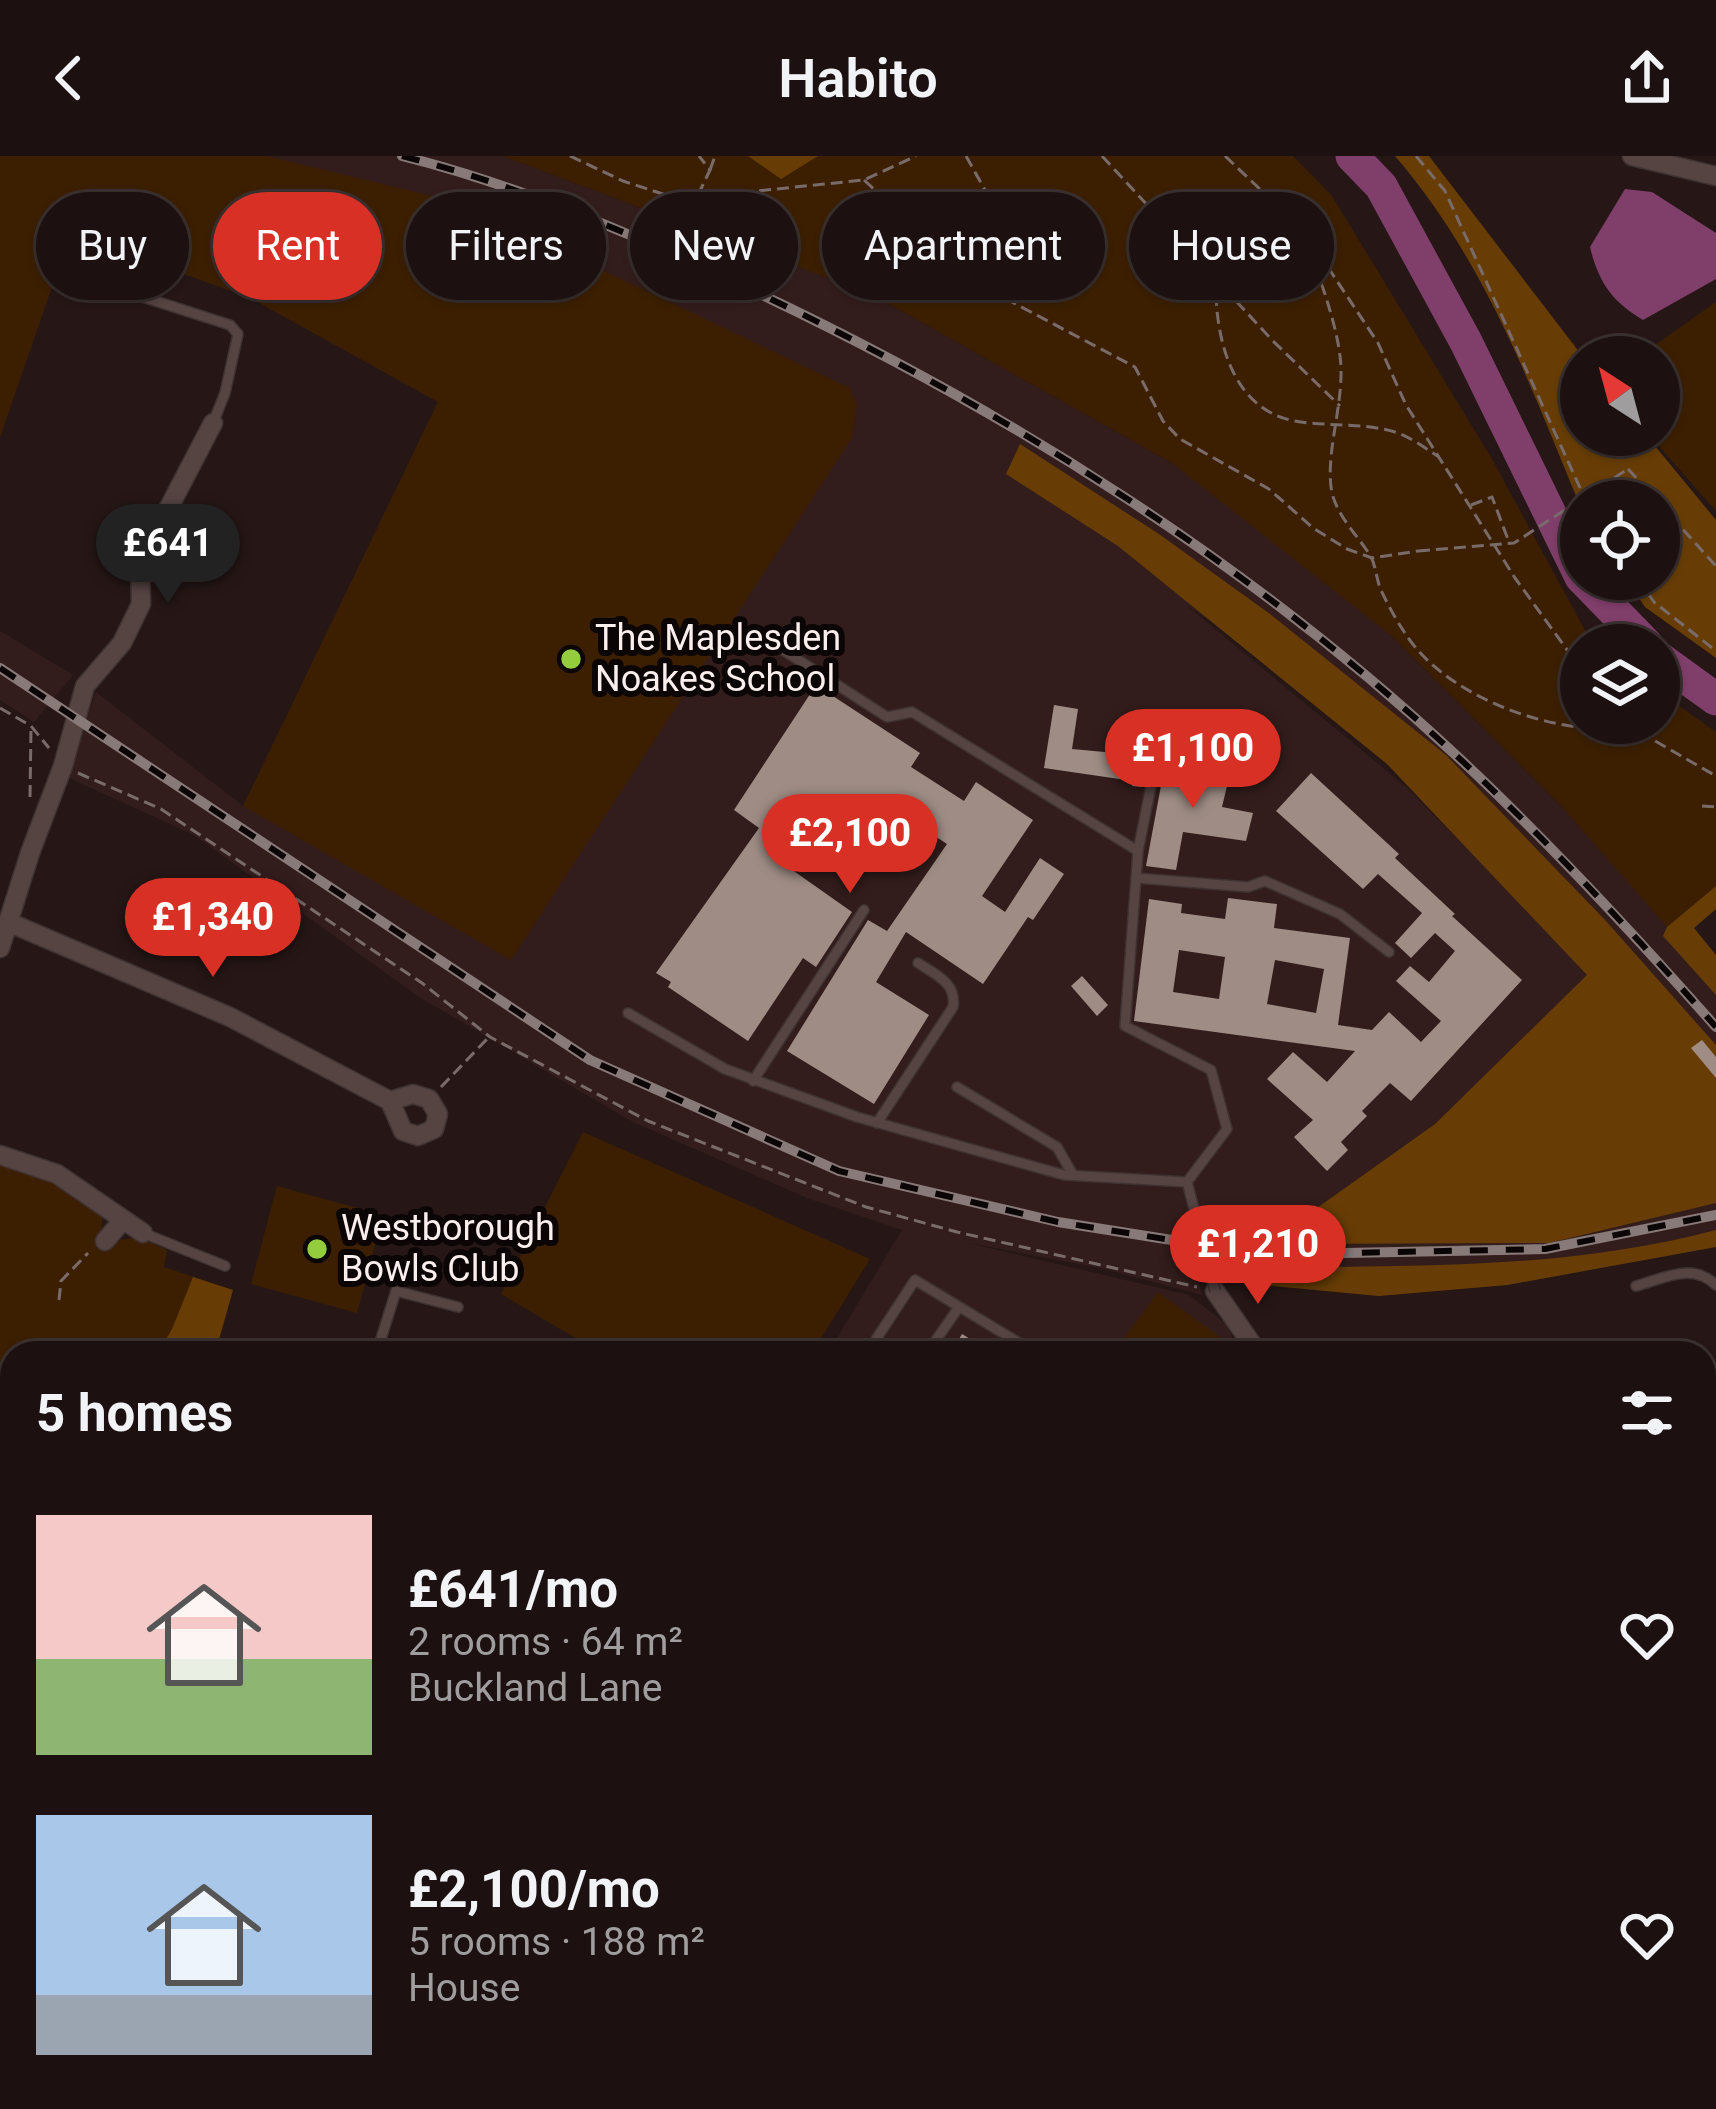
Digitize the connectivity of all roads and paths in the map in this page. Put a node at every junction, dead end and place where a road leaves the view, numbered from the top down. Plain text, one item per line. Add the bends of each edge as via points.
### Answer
1 (570, 156) edge
2 (699, 156) edge
3 (715, 156) edge
4 (916, 156) edge
5 (966, 156) edge
6 (1102, 156) edge
7 (1226, 156) edge
8 (1416, 156) edge
9 (1631, 156) edge
10 (710, 170) junction
11 (1716, 176) edge
12 (864, 180) junction
13 (657, 192) edge
14 (700, 192) edge
15 (747, 192) edge
16 (877, 192) edge
17 (986, 192) edge
18 (1136, 192) edge
19 (1263, 192) edge
20 (1334, 276) edge
21 (152, 300) edge
22 (1010, 300) edge
23 (1215, 300) edge
24 (1237, 300) edge
25 (1324, 300) edge
26 (1340, 406) junction
27 (213, 423) joint
28 (1339, 423) junction
29 (1440, 458) junction
30 (1576, 480) edge
31 (1611, 480) edge
32 (1638, 480) edge
33 (1470, 506) junction
34 (1560, 513) edge
35 (1680, 526) edge
36 (1509, 542) junction
37 (1372, 557) junction
38 (1716, 566) edge
39 (1653, 600) edge
40 (1560, 640) edge
41 (769, 641) dead end
42 (1716, 651) edge
43 (0, 708) edge
44 (1560, 725) edge
45 (31, 726) junction
46 (1172, 731) dead end
47 (1658, 744) edge
48 (63, 766) junction
49 (1716, 776) edge
50 (1702, 806) dead end
51 (1716, 807) edge
52 (30, 811) dead end
53 (1138, 851) junction
54 (1136, 878) junction
55 (864, 910) dead end
56 (8, 922) junction
57 (0, 948) edge
58 (1389, 952) dead end
59 (918, 963) dead end
60 (628, 1013) dead end
61 (490, 1036) junction
62 (753, 1082) junction
63 (957, 1087) dead end
64 (429, 1099) junction
65 (390, 1101) junction
66 (877, 1123) junction
67 (0, 1155) edge
68 (1073, 1175) junction
69 (1187, 1182) junction
70 (123, 1220) junction
71 (143, 1233) joint
72 (105, 1241) joint
73 (225, 1266) dead end
74 (1716, 1285) edge
75 (1636, 1286) dead end
76 (1215, 1291) junction
77 (59, 1300) dead end
78 (458, 1307) dead end
79 (958, 1307) junction
80 (380, 1341) edge
81 (875, 1341) edge
82 (935, 1341) edge
83 (1016, 1341) edge
84 (1250, 1341) edge

1 - 13 path
2 - 10 path
3 - 10 path
4 - 12 path
5 - 17 path
6 - 18 path
7 - 19 path
8 - 30 path via 1445,190
9 - 11 street
10 - 14 path
12 - 15 path
12 - 16 path
20 - 29 path
21 - 27 lane via 238,334
22 - 37 path via 1135,367 1180,439 1269,489 1313,528
23 - 28 path via 1226,358 1246,391 1268,412 1294,421
24 - 26 path
25 - 26 path via 1340,356
26 - 28 path
27 - 48 street via 140,563 141,604 122,644 86,686
28 - 29 path via 1402,434
28 - 37 path via 1332,494
29 - 33 path
31 - 32 path, bridge via 1628,469
33 - 36 path via 1492,497
33 - 40 path
34 - 36 path, bridge
35 - 38 path
36 - 37 path, bridge
37 - 44 path via 1406,636 1460,687
39 - 42 path
41 - 53 lane via 887,717 912,712
43 - 45 path
45 - 48 path
45 - 52 path
46 - 53 lane via 1159,751
47 - 49 path
48 - 56 street
48 - 61 path via 161,809
50 - 51 path
53 - 54 lane
54 - 58 lane via 1248,887 1265,881 1340,914
54 - 69 lane via 1125,1026 1211,1070 1227,1129
55 - 62 lane
56 - 57 street
56 - 65 street via 230,1017
59 - 66 lane via 952,986 953,1006
60 - 62 lane
61 - 64 path
61 - 76 path via 648,1121 866,1207
62 - 66 lane
63 - 68 lane via 1057,1148
64 - 65 street
64 - 65 street via 438,1114 434,1129 418,1136 404,1131
66 - 68 lane
67 - 70 street via 57,1174
68 - 69 lane
69 - 76 lane, bridge
70 - 71 street
70 - 72 street
71 - 73 lane
72 - 77 path via 61,1281
74 - 75 lane via 1689,1271
76 - 84 street
78 - 80 lane via 396,1291
79 - 81 lane via 915,1280
79 - 82 lane
79 - 83 lane

